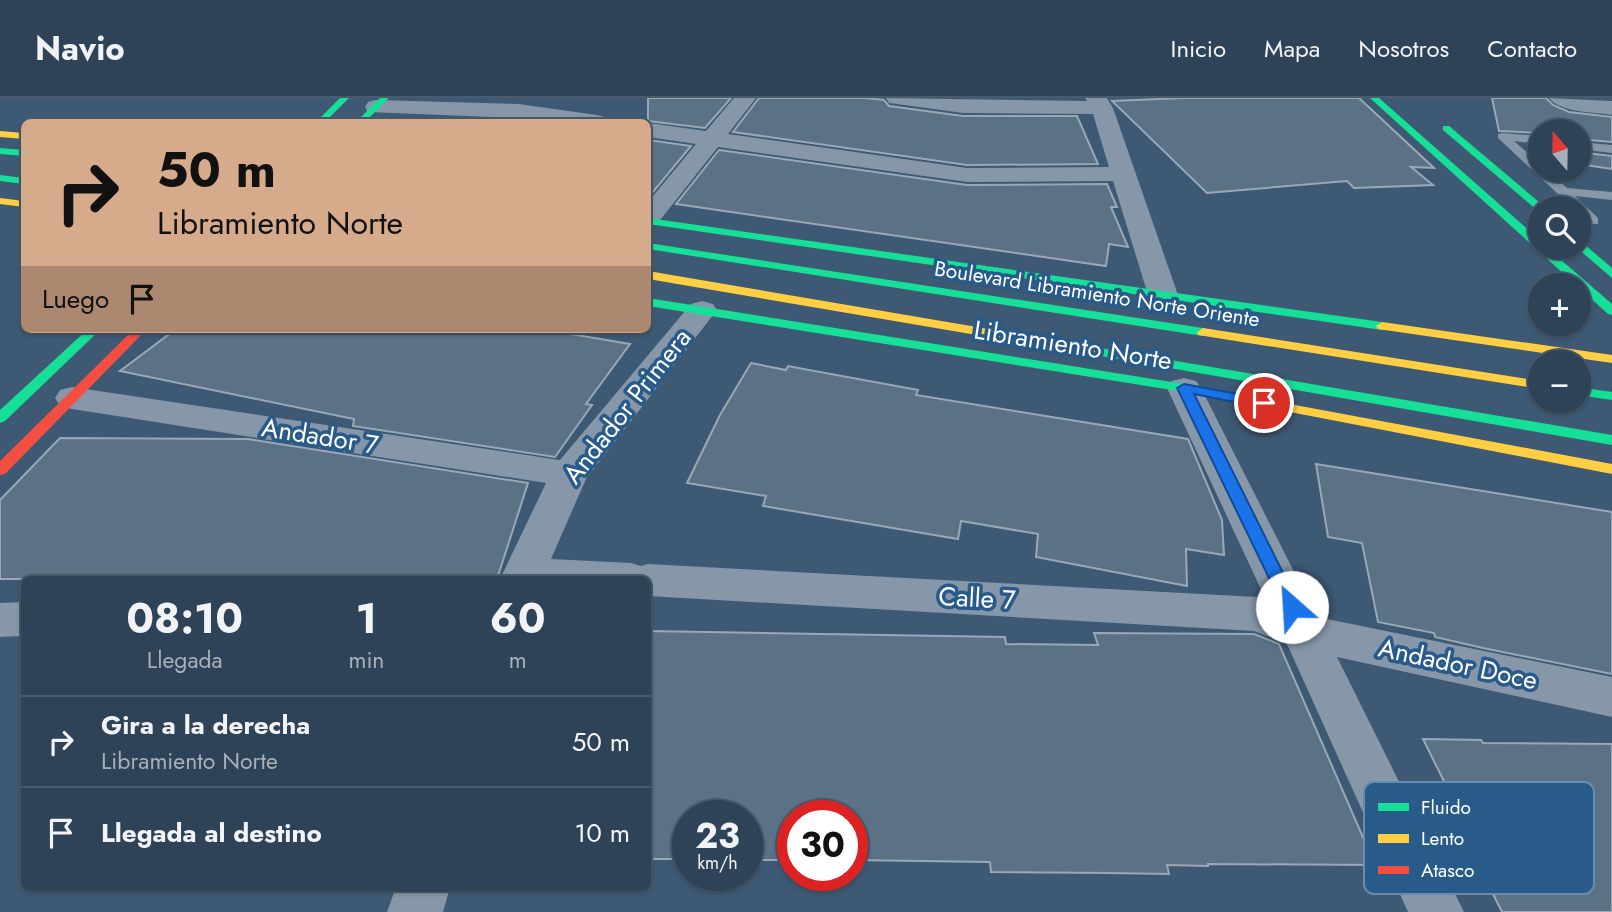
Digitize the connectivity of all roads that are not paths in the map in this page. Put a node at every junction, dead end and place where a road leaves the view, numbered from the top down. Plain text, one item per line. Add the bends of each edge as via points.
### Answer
1 (345, 98) edge
2 (745, 98) edge
3 (897, 98) edge
4 (1374, 98) edge
5 (1560, 98) edge
6 (1099, 103) edge
7 (1612, 108) edge
8 (374, 109) edge
9 (1430, 115) dead end
10 (323, 119) edge
11 (576, 119) edge
12 (651, 130) edge
13 (0, 134) edge
14 (21, 136) edge
15 (713, 139) junction
16 (1528, 139) edge
17 (1591, 147) edge
18 (1612, 149) edge
19 (0, 151) edge
20 (21, 153) edge
21 (1528, 159) edge
22 (1122, 174) junction
23 (0, 178) edge
24 (21, 181) edge
25 (1553, 182) edge
26 (1563, 191) junction
27 (1567, 196) edge
28 (1612, 196) edge
29 (1528, 197) edge
30 (0, 201) edge
31 (21, 204) edge
32 (651, 215) edge
33 (651, 219) edge
34 (1591, 221) edge
35 (1612, 223) edge
36 (1528, 236) edge
37 (651, 246) edge
38 (1591, 254) edge
39 (1554, 259) edge
40 (1612, 274) edge
41 (651, 276) edge
42 (1163, 295) junction
43 (651, 302) edge
44 (702, 310) junction
45 (1612, 311) edge
46 (91, 333) edge
47 (137, 333) edge
48 (1612, 359) edge
49 (1528, 383) edge
50 (1184, 388) junction
51 (1591, 393) edge
52 (1612, 396) edge
53 (72, 398) junction
54 (0, 418) edge
55 (1612, 440) edge
56 (0, 470) edge
57 (1612, 470) edge
58 (569, 474) junction
59 (522, 576) edge
60 (651, 580) edge
61 (21, 619) edge
62 (0, 620) edge
63 (1303, 632) junction
64 (1612, 697) edge
65 (1374, 782) edge
66 (422, 891) edge
67 (1427, 894) edge
68 (415, 912) edge
69 (1436, 912) edge

1 - 10 main road
2 - 15 street
3 - 6 street via 963,106
4 - 36 main road
5 - 7 street
6 - 22 street
8 - 11 street via 519,111
9 - 29 main road
12 - 15 street
13 - 14 main road
15 - 22 street via 967,175
15 - 32 street
16 - 21 lane via 1502,136
17 - 18 lane
19 - 20 main road
22 - 42 street
23 - 24 main road
25 - 26 lane
26 - 27 lane
26 - 28 lane
30 - 31 main road
33 - 42 main road
34 - 35 lane
37 - 49 main road, Boulevard Libramiento Norte Oriente
38 - 40 main road
39 - 45 main road
41 - 55 main road
42 - 48 main road
43 - 44 main road, Libramiento Norte
44 - 50 main road, Libramiento Norte
44 - 58 street, Andador Primera
46 - 54 main road
47 - 53 main road
50 - 57 main road, Libramiento Norte
50 - 63 street
51 - 52 main road
53 - 56 main road
53 - 58 street, Andador 7
58 - 59 street, Andador Primera
60 - 63 street, Calle 7 via 1257,614
61 - 62 street
63 - 64 street, Andador Doce
63 - 65 street
66 - 68 street
67 - 69 street

